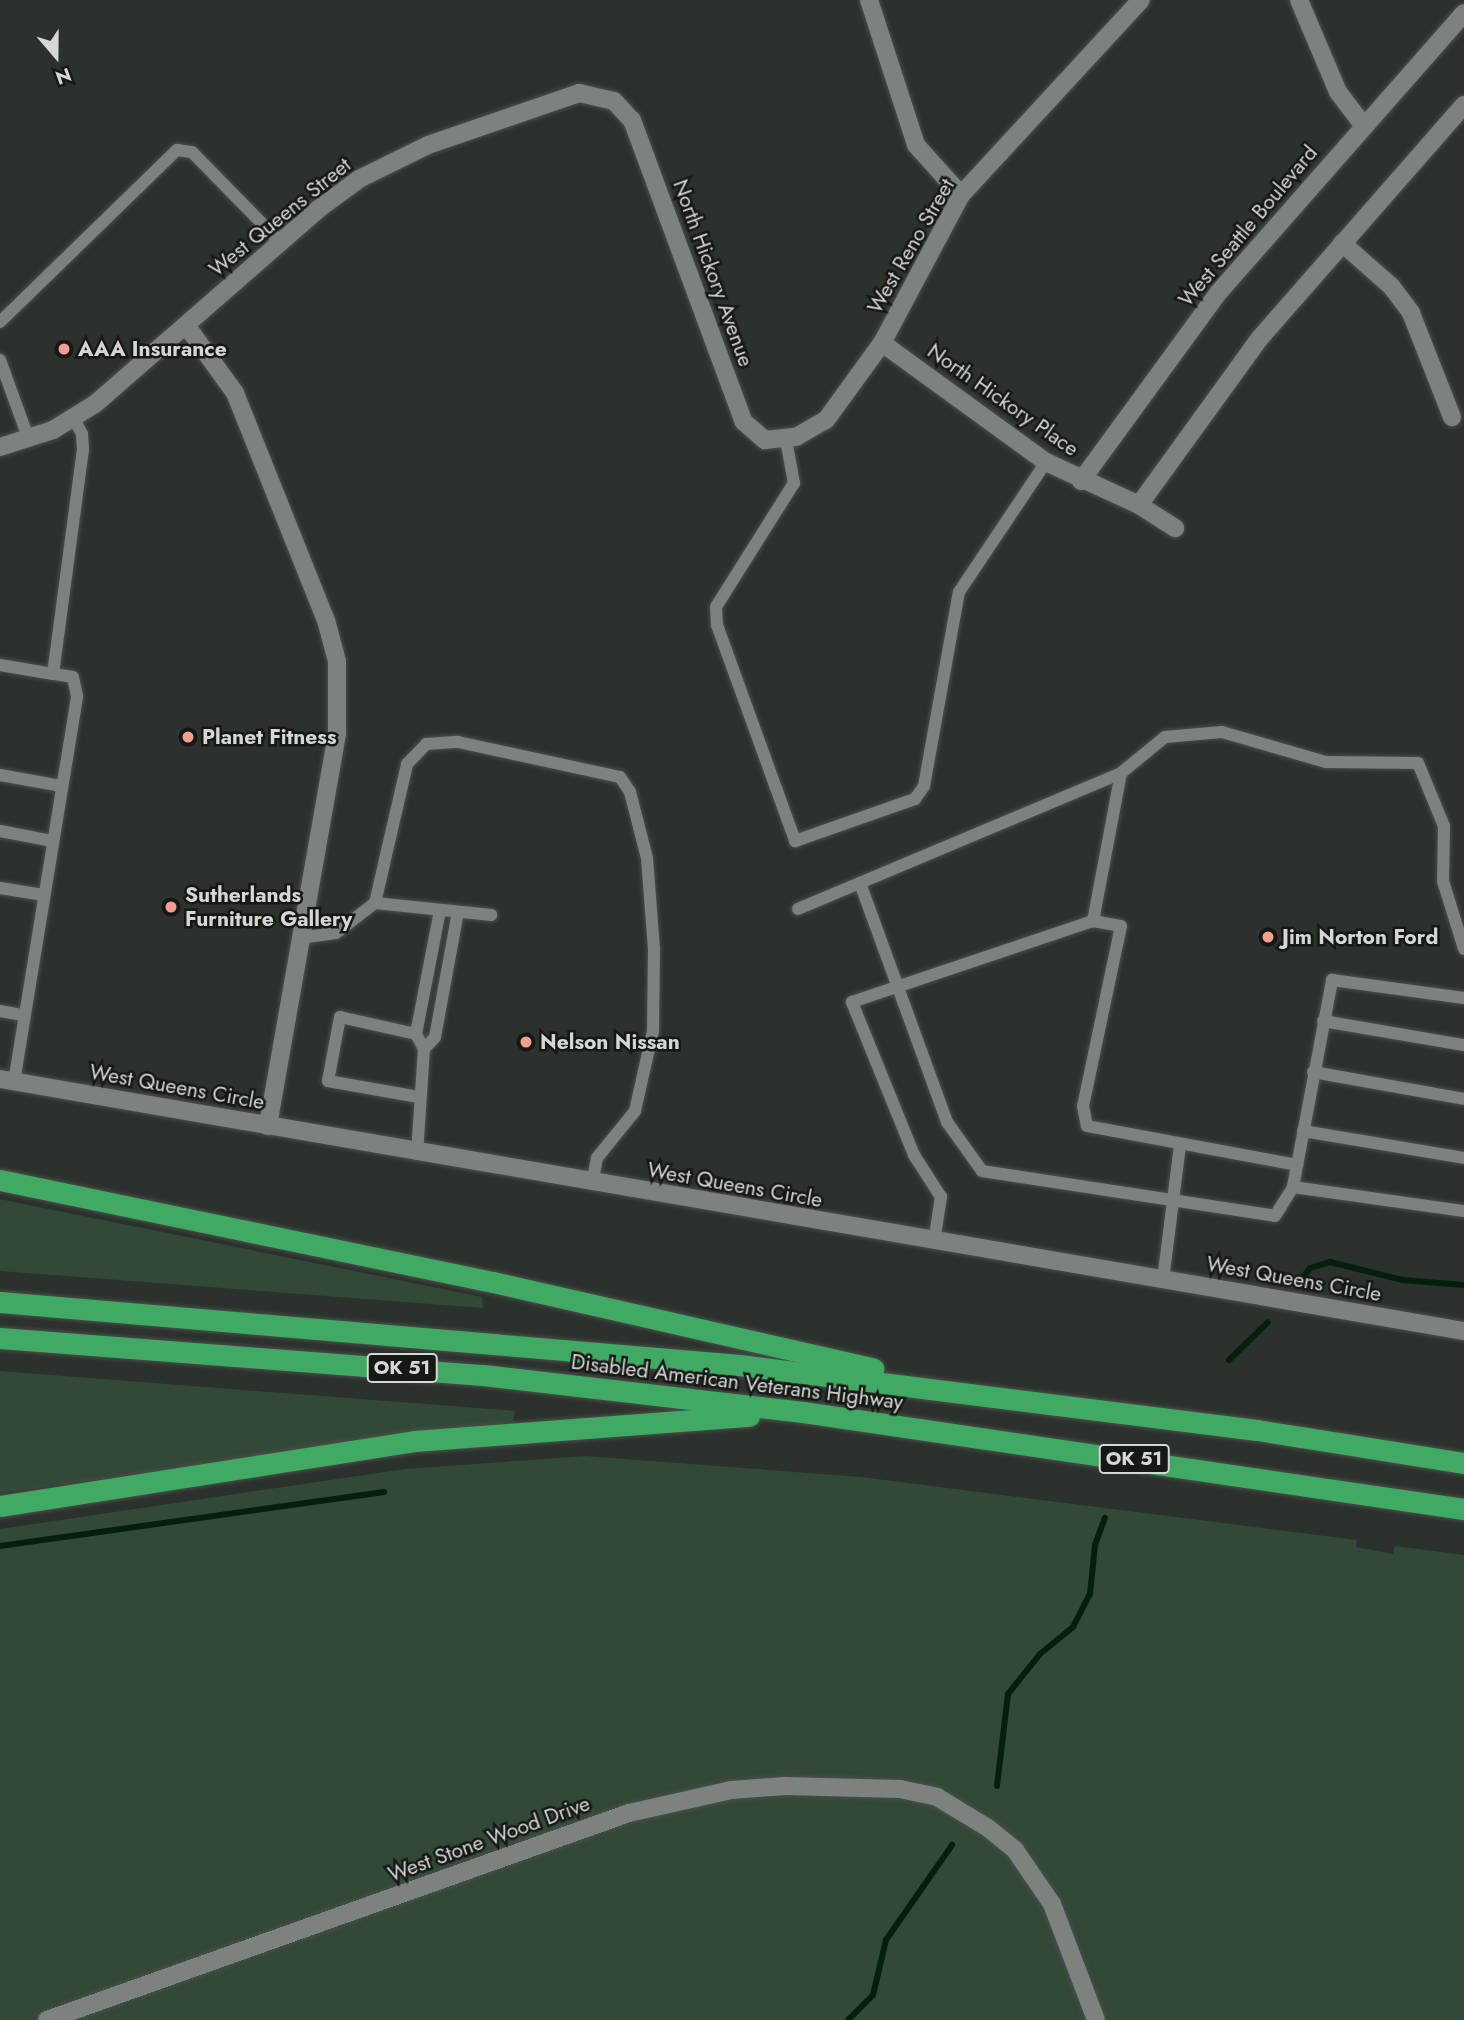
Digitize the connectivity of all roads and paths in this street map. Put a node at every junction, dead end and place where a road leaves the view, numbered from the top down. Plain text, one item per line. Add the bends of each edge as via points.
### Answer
1 (869, 0) edge
2 (1140, 0) edge
3 (1299, 0) edge
4 (1464, 13) edge
5 (1464, 105) edge
6 (621, 106) joint
7 (1364, 126) junction
8 (961, 195) junction
9 (280, 242) junction
10 (1342, 243) junction
11 (0, 322) edge
12 (186, 325) junction
13 (882, 343) junction
14 (0, 360) edge
15 (1452, 417) dead end
16 (74, 419) junction
17 (29, 440) junction
18 (781, 441) junction
19 (0, 447) edge
20 (1046, 462) junction
21 (1082, 481) junction
22 (1139, 505) junction
23 (1175, 528) dead end
24 (0, 665) edge
25 (53, 674) junction
26 (1121, 773) junction
27 (0, 775) edge
28 (62, 786) junction
29 (0, 831) edge
30 (52, 841) junction
31 (860, 883) junction
32 (0, 888) edge
33 (43, 895) junction
34 (376, 903) junction
35 (798, 909) dead end
36 (440, 911) junction
37 (458, 912) junction
38 (491, 915) dead end
39 (1093, 921) junction
40 (300, 937) junction
41 (1464, 950) edge
42 (897, 984) junction
43 (1464, 998) edge
44 (0, 1011) edge
45 (22, 1015) junction
46 (1323, 1021) junction
47 (416, 1034) junction
48 (1464, 1045) edge
49 (424, 1049) junction
50 (1313, 1072) junction
51 (7, 1080) edge
52 (419, 1097) junction
53 (1464, 1100) edge
54 (268, 1126) junction
55 (1303, 1131) junction
56 (1180, 1146) junction
57 (417, 1154) junction
58 (1464, 1158) edge
59 (1297, 1165) junction
60 (0, 1180) edge
61 (592, 1184) junction
62 (1293, 1187) junction
63 (1174, 1197) junction
64 (1464, 1212) edge
65 (934, 1242) junction
66 (1163, 1280) junction
67 (0, 1302) edge
68 (1464, 1331) edge
69 (0, 1338) edge
70 (984, 1394) junction
71 (803, 1412) junction
72 (1464, 1462) edge
73 (0, 1506) edge
74 (1464, 1509) edge
75 (47, 2020) edge
76 (1096, 2020) edge

1 - 8 street via 916,145
2 - 8 street, West Reno Street
3 - 7 street via 1338,92
4 - 7 street, West Seattle Boulevard
5 - 10 street
6 - 9 street, West Queens Street via 598,94 572,93 428,145 359,179
6 - 18 street, North Hickory Avenue via 643,147 739,412 756,436
7 - 21 street, West Seattle Boulevard via 1219,292
8 - 13 street, West Reno Street
9 - 11 lane via 191,152 177,150
9 - 12 street, West Queens Street
10 - 15 street via 1391,286 1411,313
10 - 22 street via 1260,338
12 - 16 street, West Queens Street
12 - 40 street via 224,373 245,414 326,620 337,661 337,734
13 - 18 street, West Reno Street via 825,419
13 - 20 street, North Hickory Place
14 - 17 lane
16 - 17 street, West Queens Street
16 - 25 lane via 83,449
17 - 19 street, West Queens Street
18 - 20 lane via 794,483 716,607 717,625 795,841 915,799 924,786 959,592
20 - 21 street, North Hickory Place
21 - 22 street, North Hickory Place
22 - 23 street, North Hickory Place
24 - 25 lane
25 - 28 lane via 73,677 78,696
26 - 31 lane
26 - 39 lane
26 - 41 lane via 1165,737 1222,732 1326,762 1418,764 1444,826 1443,881
27 - 28 lane
28 - 30 lane
29 - 30 lane
30 - 33 lane
31 - 35 lane
31 - 42 lane
32 - 33 lane
33 - 45 lane
34 - 36 lane
34 - 40 lane via 336,933
34 - 61 lane via 407,764 426,744 458,742 620,777 630,792 647,858 654,949 653,1031 635,1111 597,1158
36 - 37 lane
36 - 47 lane
37 - 38 lane
37 - 49 lane via 435,1037
39 - 42 lane
39 - 56 lane via 1121,926 1083,1106 1087,1126
40 - 54 street
42 - 63 lane via 947,1122 982,1171
42 - 65 lane via 852,1002 914,1155 941,1197
43 - 46 lane via 1332,980
44 - 45 lane
45 - 51 lane
46 - 48 lane
46 - 50 lane
47 - 49 lane
47 - 52 lane via 340,1017 328,1081
49 - 52 lane
50 - 53 lane
50 - 55 lane
51 - 54 street, West Queens Circle
52 - 57 lane
54 - 57 street, West Queens Circle
55 - 58 lane
55 - 59 lane
56 - 59 lane
56 - 63 lane
57 - 61 street, West Queens Circle
59 - 62 lane
60 - 70 highway via 493,1282
61 - 65 street, West Queens Circle
62 - 63 lane via 1275,1216
62 - 64 lane
63 - 66 lane
65 - 66 street, West Queens Circle
66 - 68 street, West Queens Circle
67 - 70 highway, Disabled American Veterans Highway / OK 51 via 503,1342
69 - 71 highway, Disabled American Veterans Highway / OK 51 via 483,1375
70 - 72 highway, Disabled American Veterans Highway / OK 51
71 - 73 highway via 415,1441
71 - 74 highway, Disabled American Veterans Highway / OK 51
75 - 76 street, West Stone Wood Drive via 628,1813 680,1800 785,1786 900,1789 960,1808 1015,1850 1035,1875 1065,1934

